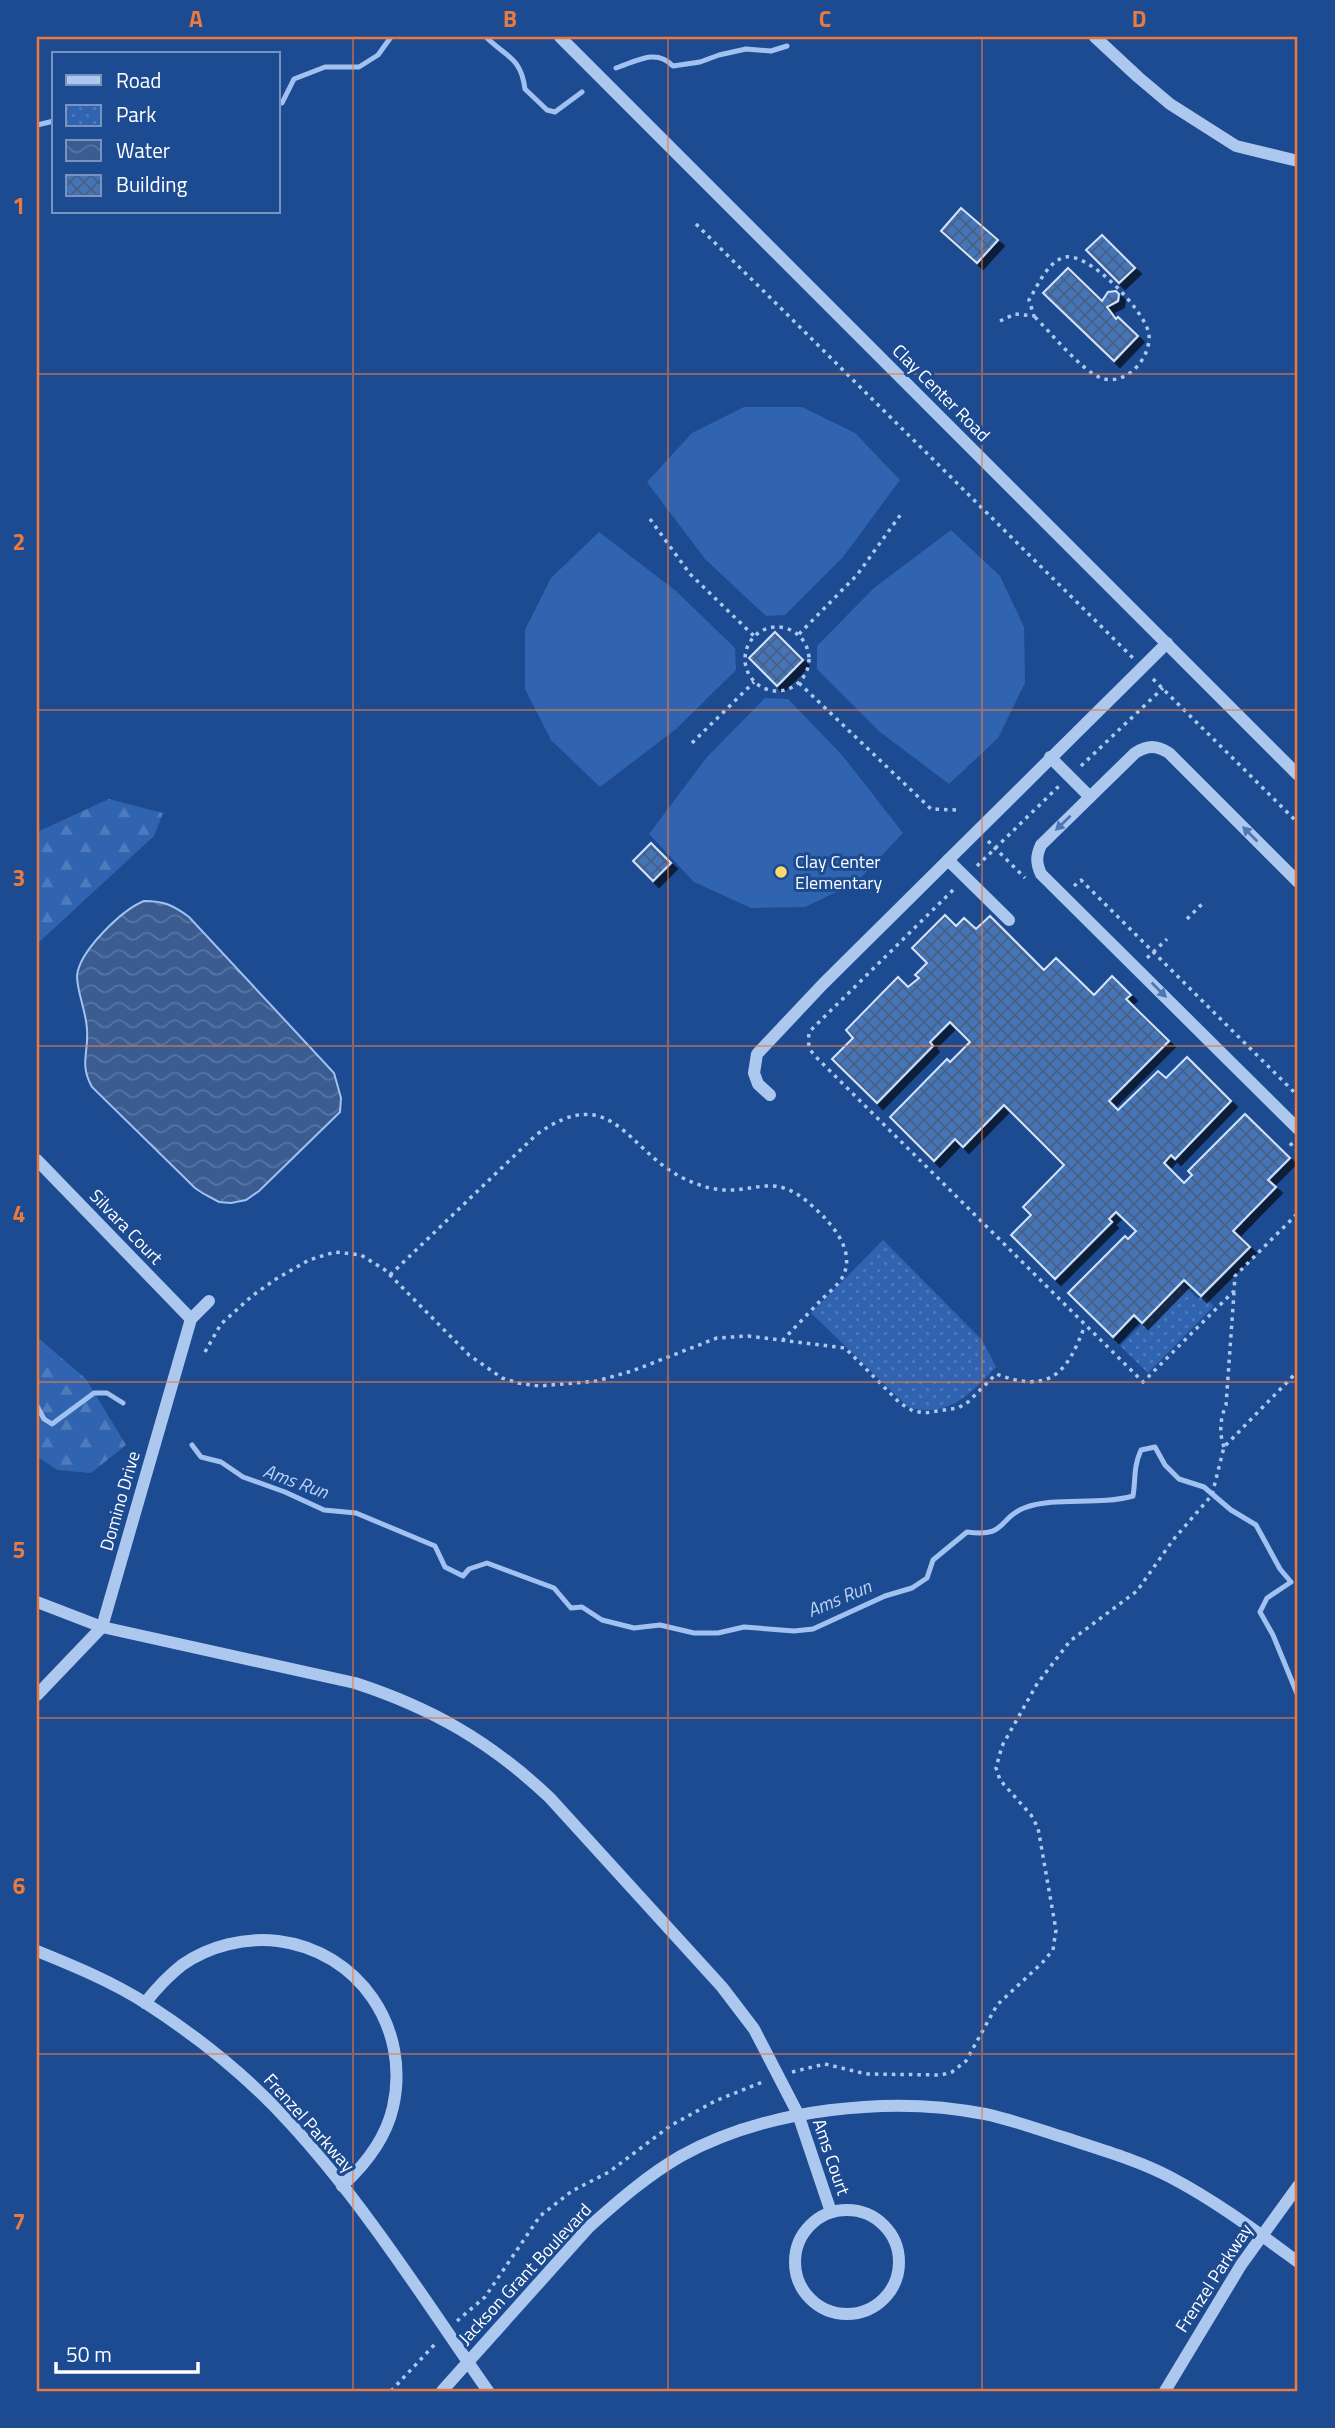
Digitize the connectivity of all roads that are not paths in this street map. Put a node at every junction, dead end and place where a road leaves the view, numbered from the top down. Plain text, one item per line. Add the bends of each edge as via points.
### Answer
1 (559, 37) edge
2 (1095, 37) edge
3 (1298, 161) edge
4 (1167, 643) junction
5 (1050, 757) junction
6 (1298, 775) edge
7 (1090, 797) junction
8 (948, 860) junction
9 (1298, 882) edge
10 (1009, 920) dead end
11 (770, 1096) dead end
12 (1298, 1129) edge
13 (37, 1160) edge
14 (209, 1301) dead end
15 (191, 1319) junction
16 (37, 1602) edge
17 (102, 1627) junction
18 (37, 1695) edge
19 (37, 1951) edge
20 (145, 2003) junction
21 (798, 2114) junction
22 (341, 2186) junction
23 (1298, 2186) edge
24 (831, 2212) junction
25 (1262, 2235) junction
26 (1298, 2262) edge
27 (468, 2362) junction
28 (442, 2391) edge
29 (488, 2391) edge
30 (1165, 2391) edge

1 - 4 street, Clay Center Road
2 - 3 street via 1170,104 1236,146
4 - 5 street
4 - 6 street, Clay Center Road
5 - 7 street
5 - 8 street
9 -> 7 street via 1160,748 1151,746 1135,753
7 -> 12 street via 1041,845 1037,854 1041,874
8 - 10 street
8 - 11 street via 757,1054 754,1073
13 - 15 street, Silvara Court
14 - 15 street, Domino Drive
15 - 17 street, Domino Drive
16 - 17 street
17 - 18 street, Domino Drive
17 - 21 street via 355,1683 440,1717 488,1745 550,1798 722,1987 764,2045
19 - 20 street, Frenzel Parkway
20 - 22 street, Frenzel Parkway via 264,2096
20 - 22 street via 182,1965 216,1947 244,1941 260,1939 305,1947 349,1970 367,1990 390,2035 396,2086 393,2108 378,2143
21 - 24 street, Ams Court
21 - 25 street, Jackson Grant Boulevard via 896,2107 985,2114 1118,2155 1169,2176
21 - 27 street, Jackson Grant Boulevard via 729,2135 657,2172 589,2227
22 - 27 street, Frenzel Parkway
23 - 25 street, Frenzel Parkway
24 - 24 street, Ams Court via 811,2225 798,2245 797,2277 804,2292 830,2311 863,2311 879,2303 891,2289 899,2254 882,2223 849,2210
25 - 26 street, Jackson Grant Boulevard
25 - 30 street, Frenzel Parkway
27 - 28 street, Jackson Grant Boulevard
27 - 29 street, Frenzel Parkway

